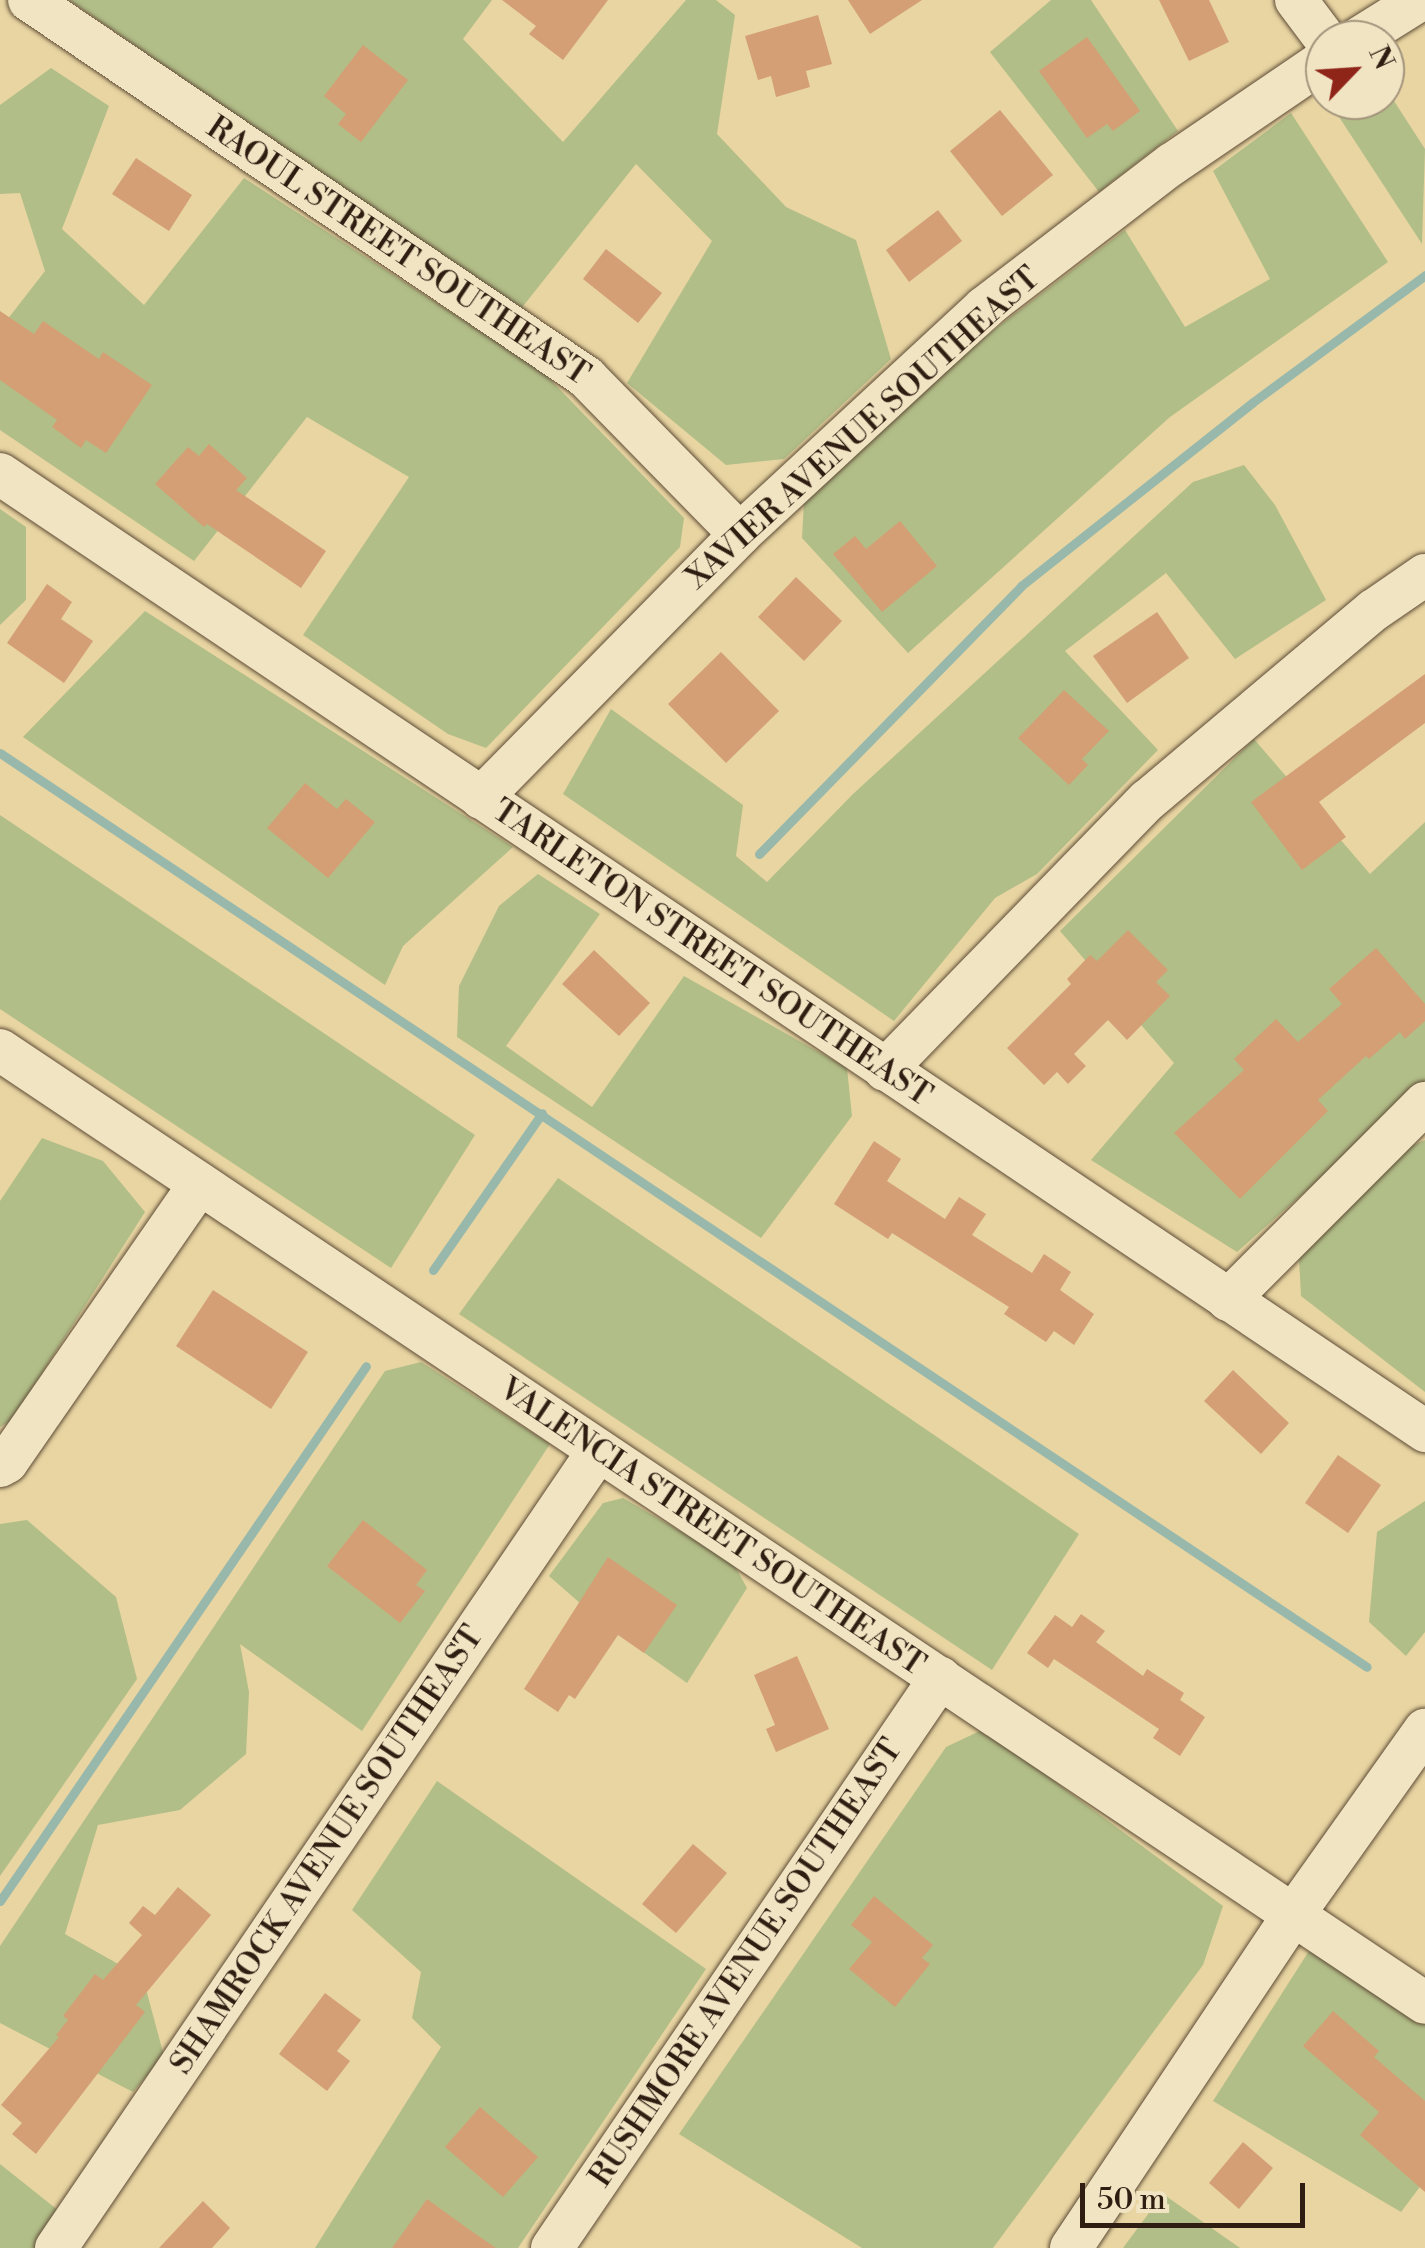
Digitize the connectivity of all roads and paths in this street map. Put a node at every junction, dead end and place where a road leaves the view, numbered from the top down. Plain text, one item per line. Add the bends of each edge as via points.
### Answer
1 (29, 0) edge
2 (1420, 0) edge
3 (1388, 20) edge
4 (1305, 74) edge
5 (0, 474) edge
6 (740, 534) junction
7 (1425, 575) edge
8 (481, 798) junction
9 (0, 1050) edge
10 (885, 1070) junction
11 (1425, 1103) edge
12 (199, 1184) junction
13 (1228, 1300) junction
14 (1425, 1431) edge
15 (598, 1451) junction
16 (0, 1466) edge
17 (940, 1678) junction
18 (1425, 1730) edge
19 (1294, 1914) junction
20 (1425, 2003) edge
21 (56, 2248) edge
22 (552, 2248) edge
23 (1071, 2248) edge

1 - 6 street, RAOUL STREET SOUTHEAST via 586,377
2 - 3 street
4 - 6 street, XAVIER AVENUE SOUTHEAST via 1172,164 984,308
5 - 8 street, TARLETON STREET SOUTHEAST
6 - 8 street, XAVIER AVENUE SOUTHEAST
7 - 10 street via 1148,800
8 - 10 street, TARLETON STREET SOUTHEAST
9 - 12 street, VALENCIA STREET SOUTHEAST
10 - 13 street, TARLETON STREET SOUTHEAST
11 - 13 street
12 - 15 street, VALENCIA STREET SOUTHEAST
12 - 16 street
13 - 14 street, TARLETON STREET SOUTHEAST
15 - 17 street, VALENCIA STREET SOUTHEAST
15 - 21 street, SHAMROCK AVENUE SOUTHEAST
17 - 19 street, VALENCIA STREET SOUTHEAST
17 - 22 street, RUSHMORE AVENUE SOUTHEAST
18 - 19 street
19 - 20 street, VALENCIA STREET SOUTHEAST
19 - 23 street

